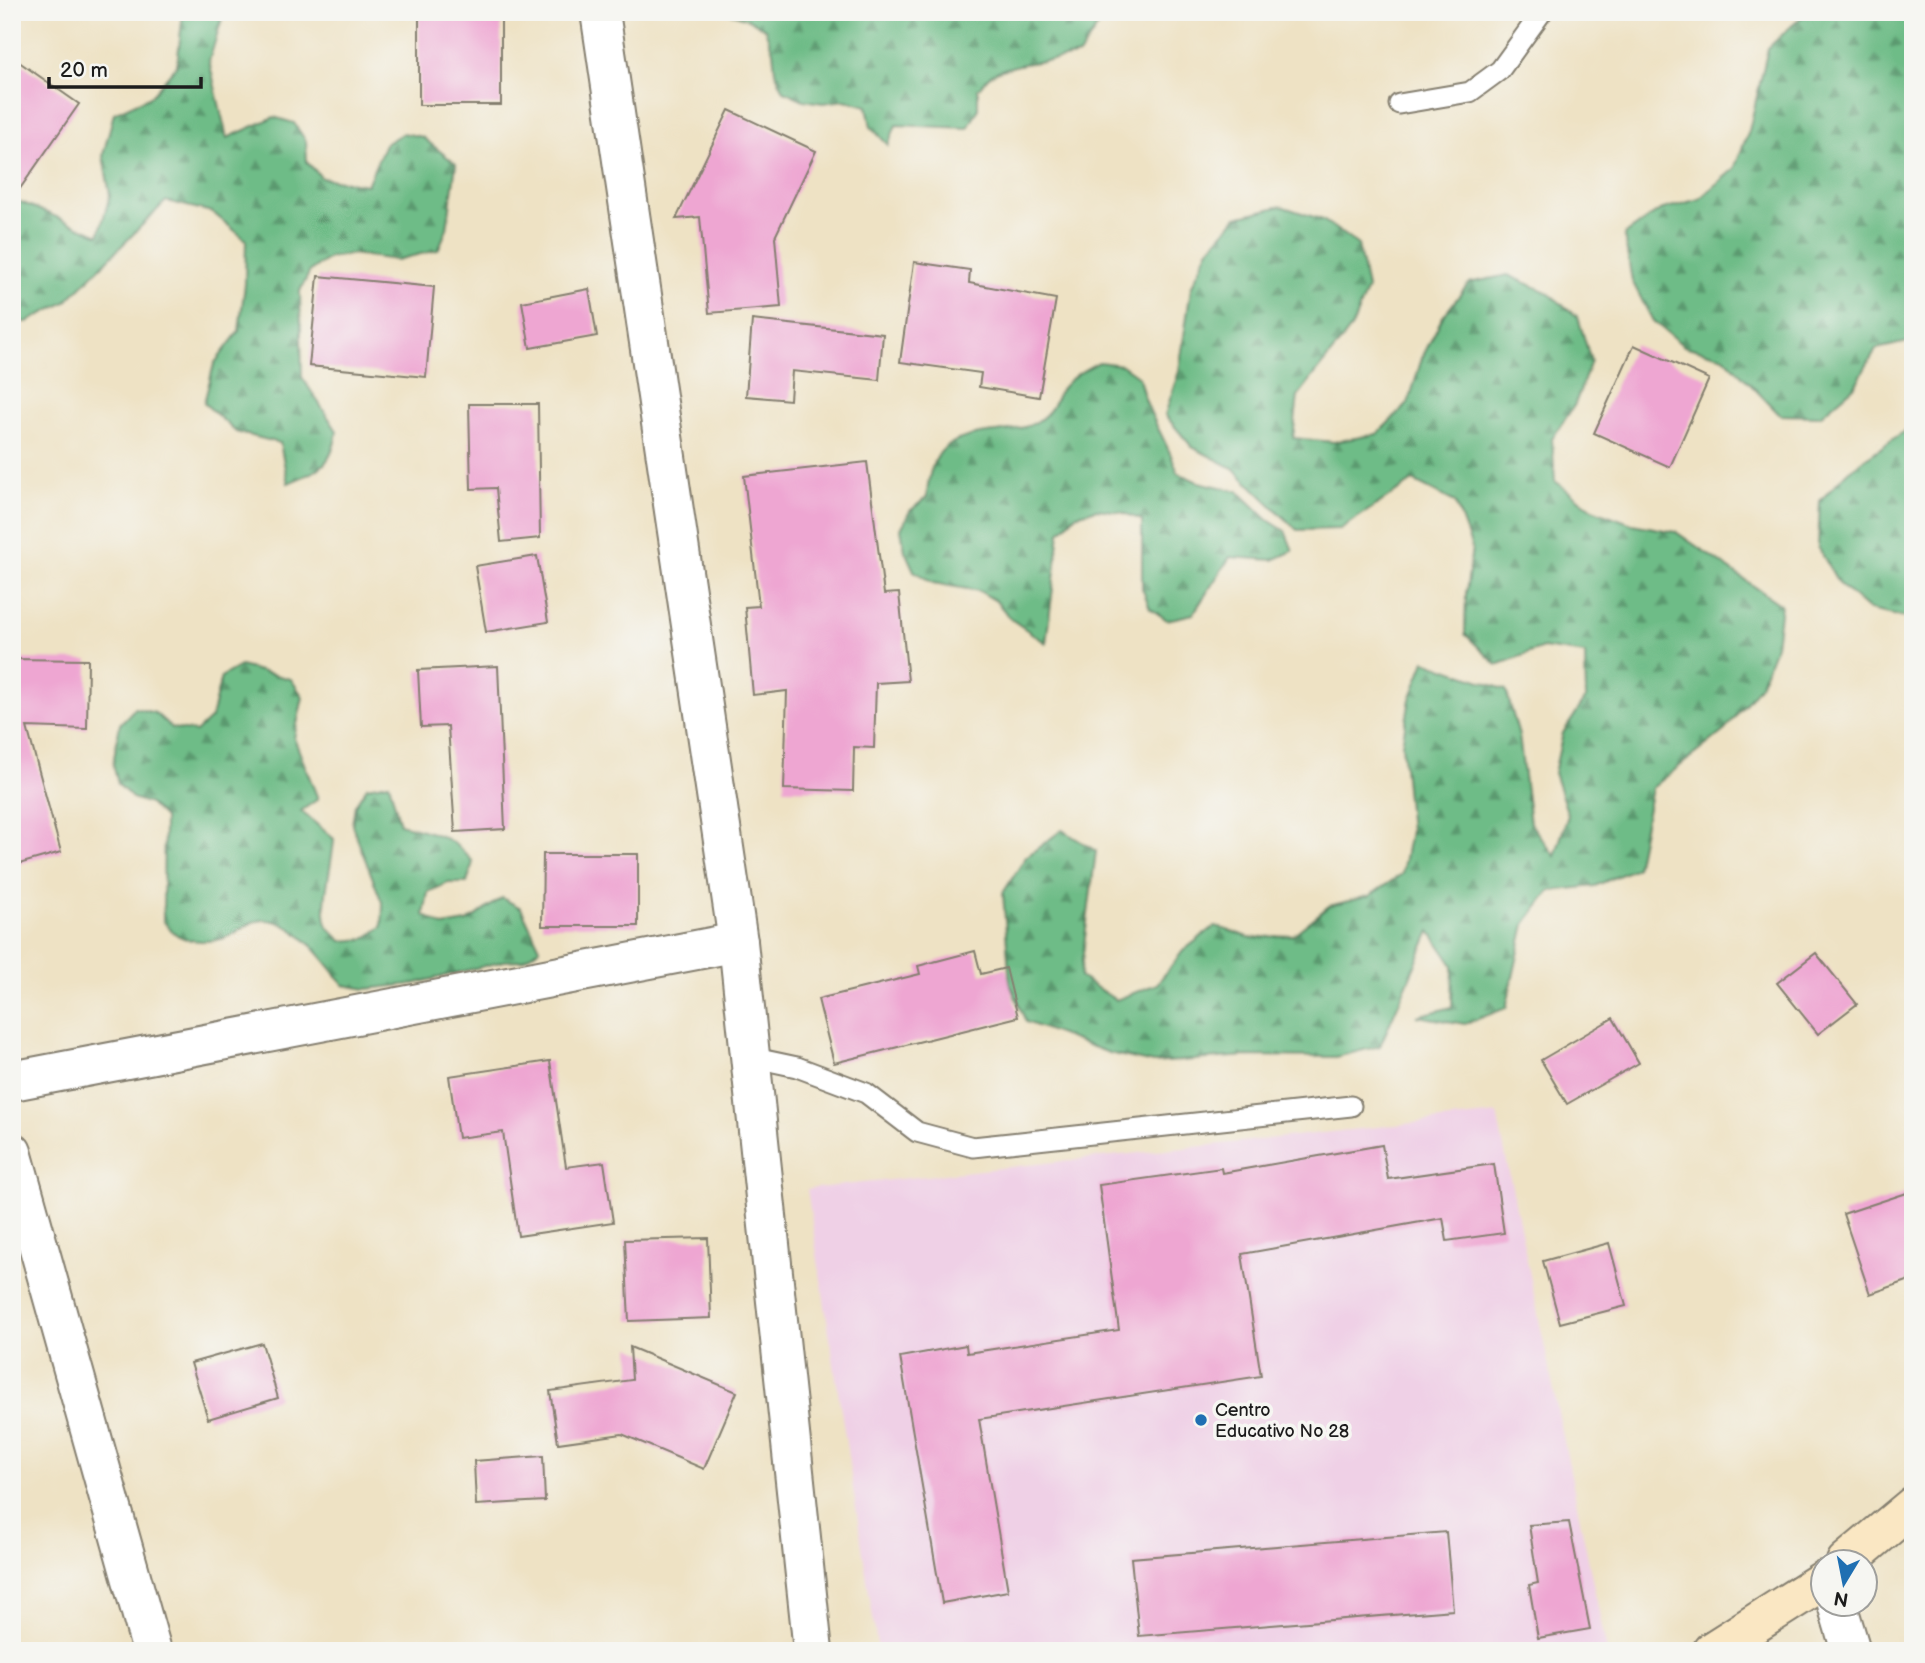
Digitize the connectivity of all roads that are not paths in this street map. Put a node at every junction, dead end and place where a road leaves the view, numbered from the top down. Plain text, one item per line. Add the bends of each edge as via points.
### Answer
1 (600, 12) edge
2 (1542, 12) edge
3 (1399, 104) dead end
4 (738, 942) junction
5 (750, 1057) junction
6 (12, 1081) edge
7 (1351, 1106) dead end
8 (12, 1152) edge
9 (1913, 1506) edge
10 (1863, 1548) edge
11 (1810, 1589) edge
12 (1841, 1618) edge
13 (152, 1651) edge
14 (813, 1651) edge
15 (1712, 1651) edge
16 (1850, 1651) edge

1 - 4 street
2 - 3 lane via 1500,71 1470,92
4 - 5 street
4 - 6 street
5 - 7 lane via 797,1067 866,1093 917,1132 973,1147
5 - 14 street
8 - 13 street
9 - 10 main road
11 - 15 main road
12 - 16 street

